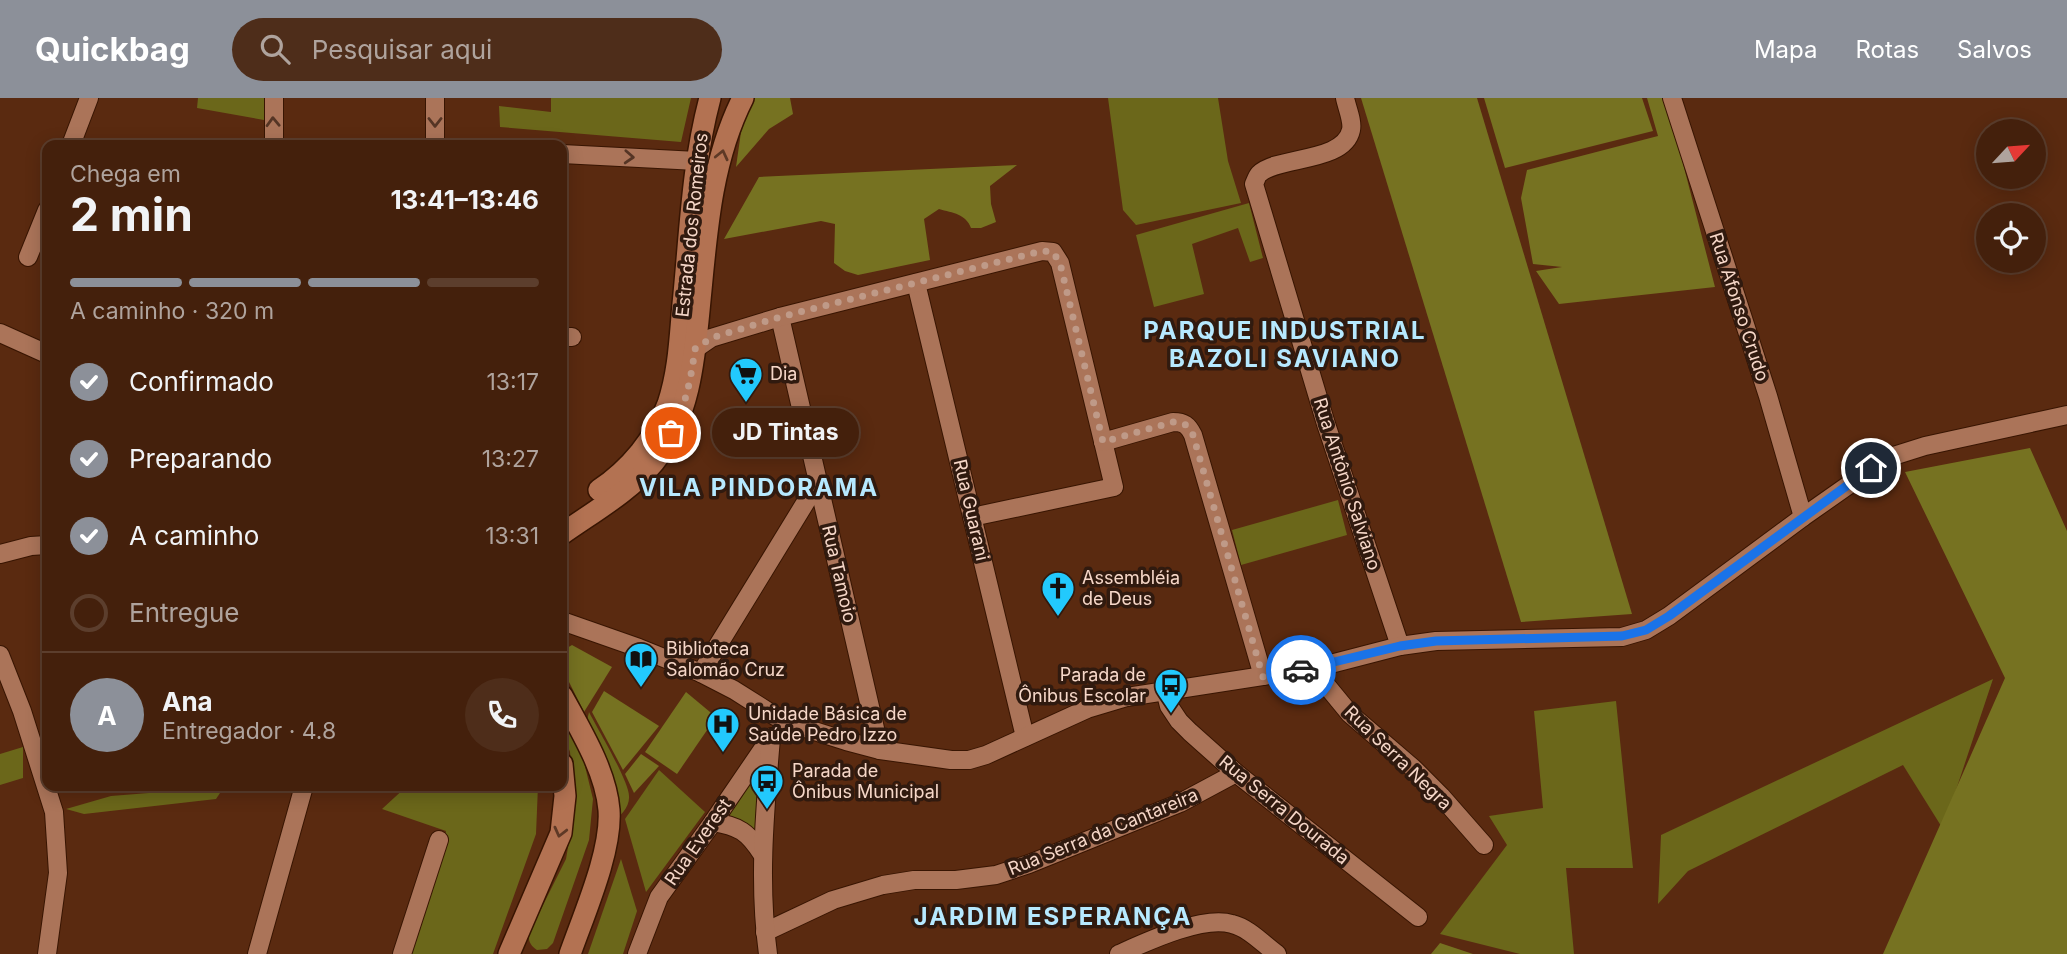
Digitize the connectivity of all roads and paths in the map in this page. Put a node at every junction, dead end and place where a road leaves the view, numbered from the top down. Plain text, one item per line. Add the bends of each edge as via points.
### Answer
1 (89, 98) edge
2 (274, 98) edge
3 (435, 98) edge
4 (710, 98) edge
5 (743, 98) edge
6 (1345, 98) edge
7 (1672, 98) edge
8 (73, 140) edge
9 (274, 140) edge
10 (435, 140) edge
11 (567, 154) edge
12 (697, 161) junction
13 (42, 227) edge
14 (28, 257) dead end
15 (916, 283) junction
16 (780, 317) junction
17 (0, 333) edge
18 (695, 349) junction
19 (42, 352) edge
20 (2067, 415) edge
21 (1103, 442) junction
22 (818, 482) junction
23 (567, 512) edge
24 (972, 517) junction
25 (1803, 517) junction
26 (567, 531) edge
27 (42, 546) edge
28 (0, 554) edge
29 (567, 623) edge
30 (594, 633) junction
31 (567, 635) edge
32 (1400, 646) junction
33 (0, 654) edge
34 (1315, 668) junction
35 (702, 673) junction
36 (1263, 677) junction
37 (1165, 690) junction
38 (567, 706) edge
39 (775, 716) junction
40 (771, 737) junction
41 (1025, 737) junction
42 (880, 750) junction
43 (596, 766) junction
44 (1236, 773) junction
45 (42, 774) edge
46 (47, 791) edge
47 (303, 791) edge
48 (565, 791) edge
49 (713, 822) junction
50 (439, 840) dead end
51 (1484, 845) dead end
52 (762, 855) junction
53 (1418, 917) dead end
54 (646, 929) junction
55 (765, 932) junction
56 (517, 949) edge
57 (47, 954) edge
58 (257, 954) edge
59 (402, 954) edge
60 (556, 954) edge
61 (570, 954) edge
62 (636, 954) edge
63 (649, 954) edge
64 (768, 954) edge
65 (1119, 954) edge
66 (1277, 954) edge

1 - 8 street
9 -> 2 street
3 -> 10 street
4 - 12 main road, Estrada dos Romeiros
18 -> 5 main road, Estrada dos Romeiros via 708,222 722,151
6 - 32 street, Rua Antônio Salviano via 1351,129 1347,140 1328,152 1267,169 1254,184 1326,424
7 - 25 street, Rua Afonso Crudo
11 -> 12 street
12 - 23 main road, Estrada dos Romeiros via 677,369 667,405 647,443 626,468
13 - 14 street
15 - 16 street
15 - 21 street via 1053,252 1060,263
15 - 24 street, Rua Guarani
16 - 18 street via 711,338
16 - 22 street, Rua Tamoio
17 - 19 street
18 - 26 main road, Estrada dos Romeiros via 679,419 654,462
20 - 25 street via 1886,458
21 - 24 street via 1114,487
21 - 36 street via 1173,422 1188,426
22 - 35 street
22 - 42 street, Rua Tamoio
24 - 41 street, Rua Guarani
25 - 32 street via 1646,630 1622,636
27 - 28 street
29 - 30 street
30 - 31 street
30 - 35 street
32 - 34 street
33 - 45 street
34 - 36 street
34 - 51 street, Rua Serra Negra via 1350,714 1413,768
35 - 39 street
36 - 37 street
37 - 41 street via 1087,709
37 - 44 street, Rua Serra Dourada via 1178,721
38 - 43 main road
39 - 40 street
39 - 42 street
40 - 49 street, Rua Everest
40 - 52 street
41 - 42 street via 969,760
43 - 60 main road via 593,847
43 - 61 main road via 608,807 606,847
44 - 53 street, Rua Serra Dourada
44 - 55 street, Rua Serra da Cantareira via 1180,803 1029,864 996,875 883,885 833,900
46 - 57 street via 54,812 58,873
47 - 58 street
48 -> 56 main road via 561,833
49 - 52 street via 742,830
49 - 54 street, Rua Everest via 659,897
50 - 59 street
52 - 55 street
54 - 62 street, Rua Everest
54 - 63 street
55 - 64 street
65 - 66 street via 1213,922 1246,930

